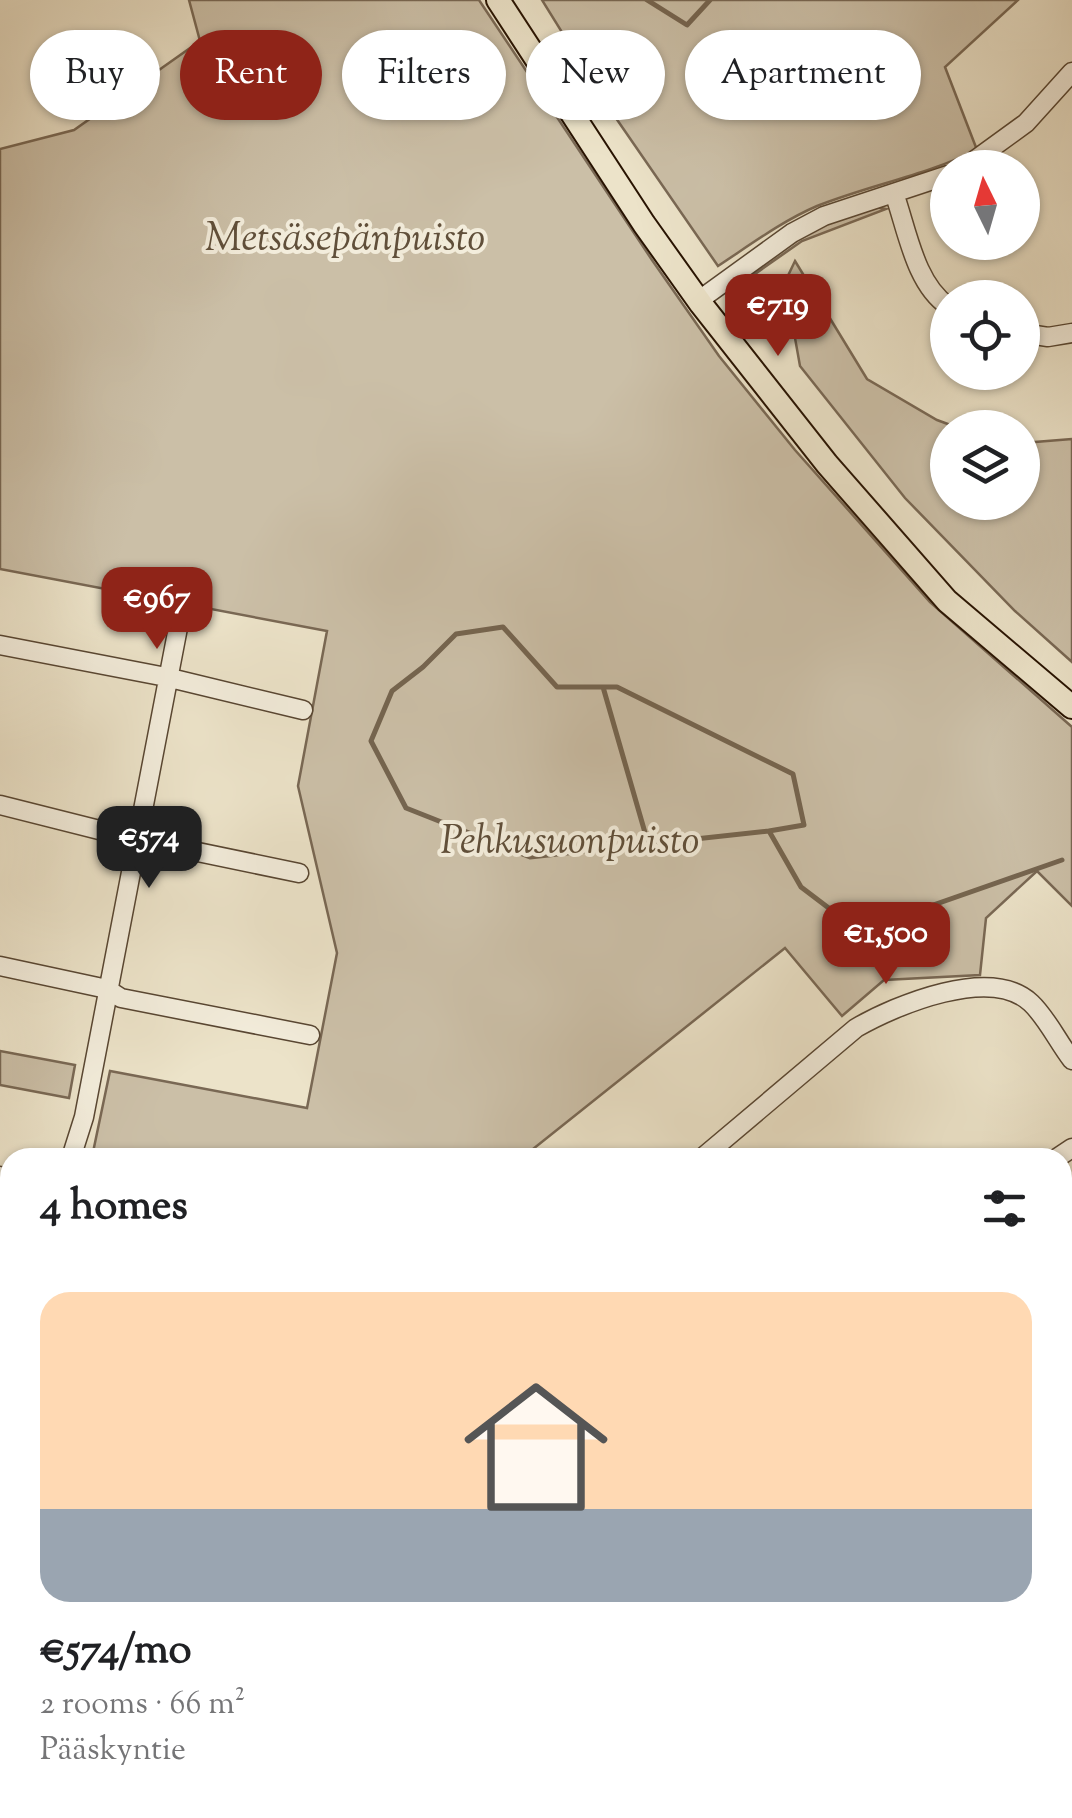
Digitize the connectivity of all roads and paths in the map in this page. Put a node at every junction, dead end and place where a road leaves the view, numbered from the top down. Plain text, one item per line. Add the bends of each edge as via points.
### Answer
1 (498, 0) edge
2 (1072, 72) edge
3 (990, 150) edge
4 (930, 181) edge
5 (894, 193) junction
6 (930, 288) edge
7 (698, 300) junction
8 (1072, 334) edge
9 (1040, 336) edge
10 (181, 612) dead end
11 (0, 644) edge
12 (166, 678) junction
13 (1072, 707) edge
14 (303, 710) dead end
15 (0, 805) edge
16 (135, 838) junction
17 (298, 873) dead end
18 (0, 966) edge
19 (107, 989) junction
20 (310, 1034) dead end
21 (1072, 1060) edge
22 (74, 1148) edge
23 (716, 1148) edge

1 - 7 main road
2 - 3 street
4 - 5 street
5 - 6 street
5 - 7 street via 792,233
7 - 13 main road via 827,464 947,600
8 - 9 street
10 - 12 street
11 - 12 street
12 - 14 street
12 - 16 street
15 - 16 street
16 - 17 street
16 - 19 street
18 - 19 street
19 - 20 street via 121,998
19 - 22 street
21 - 23 street via 1032,1004 1014,991 991,986 914,1002 856,1028

